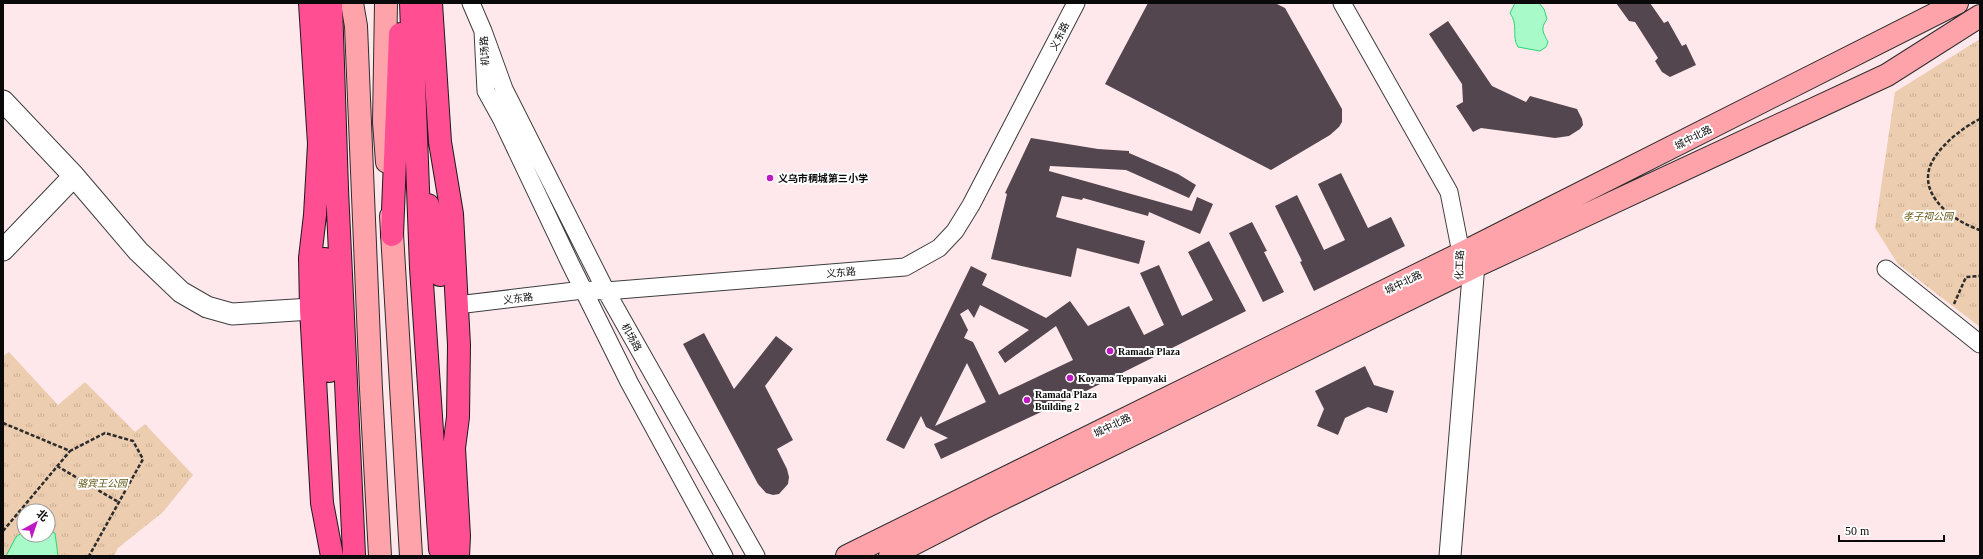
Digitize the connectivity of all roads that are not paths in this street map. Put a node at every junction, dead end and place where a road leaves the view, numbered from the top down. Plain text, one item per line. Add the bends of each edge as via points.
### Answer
1 (310, 3) edge
2 (331, 3) edge
3 (352, 3) edge
4 (386, 3) edge
5 (403, 3) edge
6 (411, 3) edge
7 (431, 3) edge
8 (471, 3) edge
9 (1076, 3) edge
10 (1342, 3) edge
11 (1957, 3) edge
12 (1980, 16) edge
13 (483, 31) junction
14 (3, 101) edge
15 (417, 146) junction
16 (74, 176) junction
17 (392, 235) junction
18 (3, 250) edge
19 (1467, 260) junction
20 (1886, 269) dead end
21 (583, 290) junction
22 (606, 291) junction
23 (457, 305) junction
24 (311, 309) junction
25 (1980, 344) edge
26 (454, 448) junction
27 (449, 552) edge
28 (346, 555) edge
29 (332, 556) edge
30 (380, 556) edge
31 (411, 556) edge
32 (724, 556) edge
33 (756, 556) edge
34 (847, 556) edge
35 (890, 556) edge
36 (1436, 556) edge
37 (1450, 556) edge

1 - 24 highway via 319,144 310,258
2 - 28 highway
3 - 30 main road via 356,26
4 - 17 main road via 384,122
5 - 17 highway via 400,20
6 - 15 highway
7 - 23 highway via 440,142 452,214
8 - 13 street
9 - 22 street, 义东路 via 971,205 955,231 939,248 905,267
10 - 19 street, 化工路 via 1449,192
11 - 19 main road, 城中北路
12 - 19 main road, 城中北路 via 1887,75
13 - 21 street, 机场路 via 486,92 502,120
13 - 22 street, 机场路 via 504,89
14 - 16 street
15 - 26 highway via 428,208 439,249 447,418
15 - 27 highway via 421,268
16 - 18 street
16 - 24 street via 138,251 182,292 207,307 232,314
17 - 31 main road
19 - 34 main road, 城中北路
19 - 35 main road, 城中北路
19 - 36 street, 化工路
19 - 37 street, 化工路
20 - 25 street
21 - 22 street, 义东路
21 - 23 street, 义东路
21 - 32 street, 机场路 via 629,382
22 - 33 street, 机场路
23 - 26 highway via 460,381
24 - 29 highway via 322,503
26 - 27 highway via 459,536

